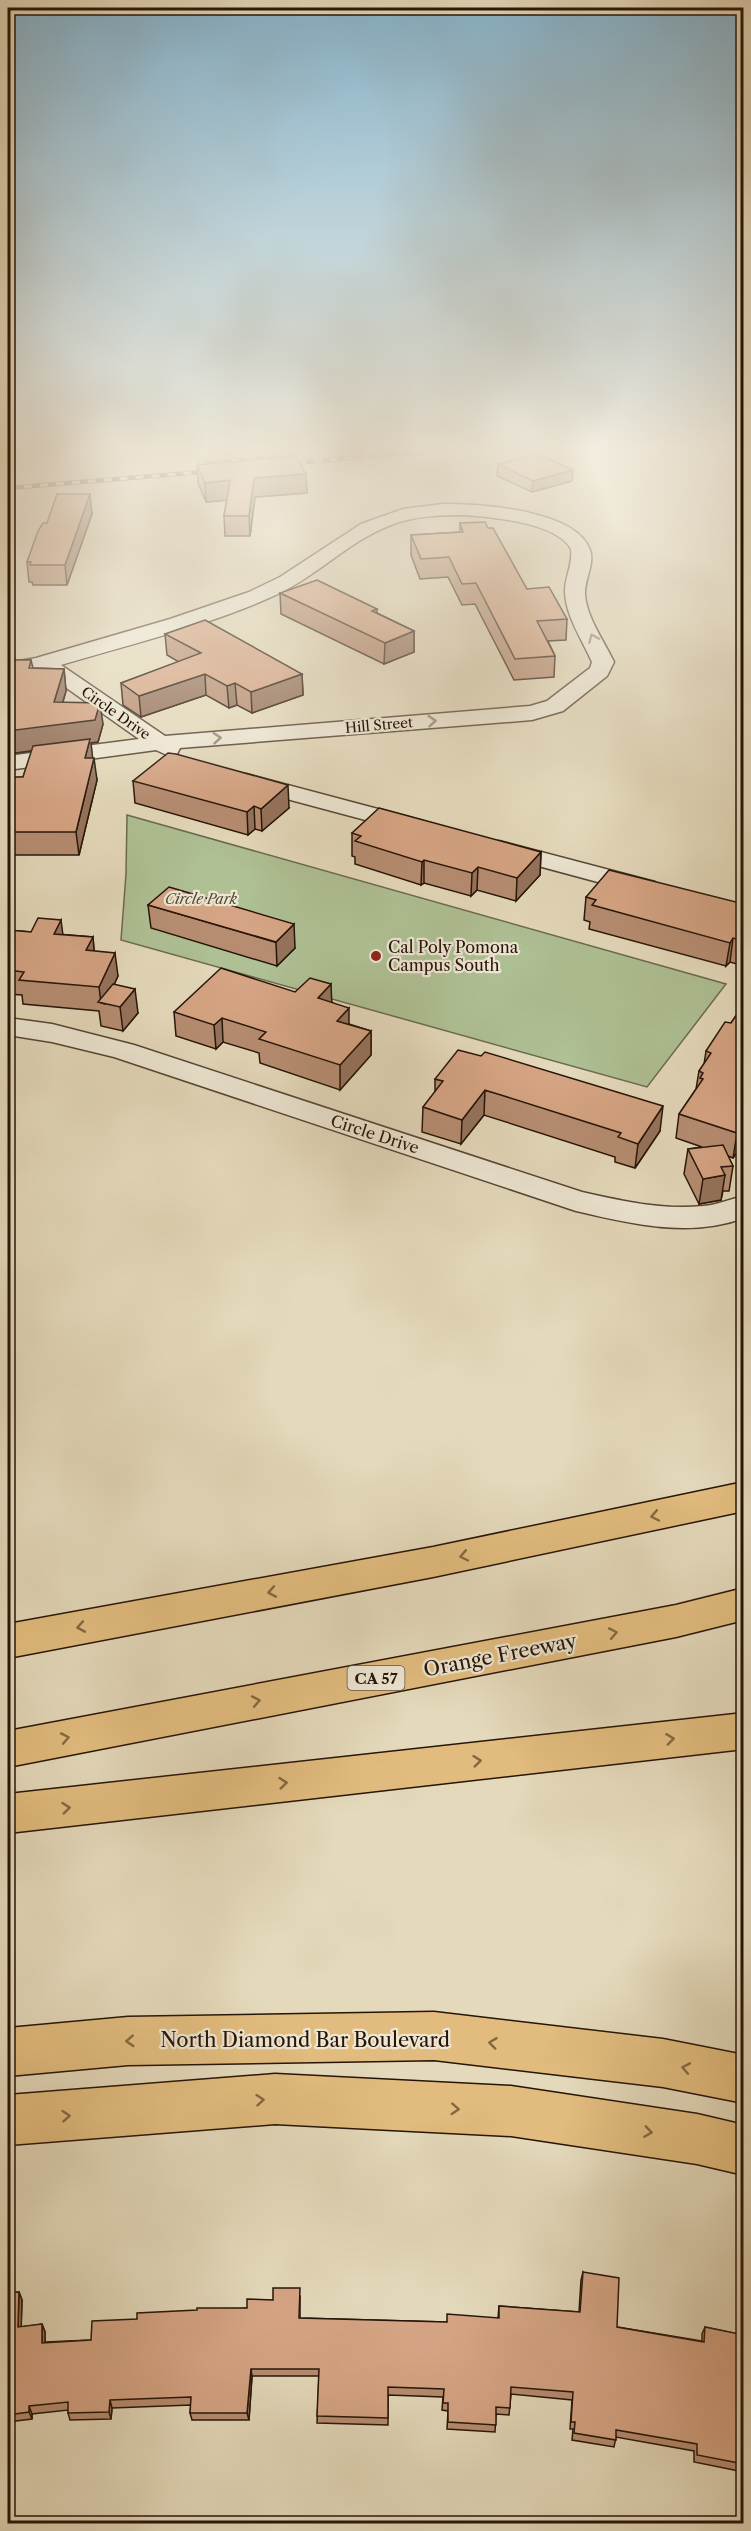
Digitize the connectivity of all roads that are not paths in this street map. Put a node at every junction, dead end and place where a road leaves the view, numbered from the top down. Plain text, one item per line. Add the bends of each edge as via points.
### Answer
1 (312, 566) edge
2 (581, 566) edge
3 (44, 663) junction
4 (8, 669) edge
5 (159, 743) junction
6 (8, 763) edge
7 (198, 765) edge
8 (228, 776) edge
9 (442, 833) edge
10 (476, 842) edge
11 (670, 893) edge
12 (8, 1027) edge
13 (744, 1206) edge
14 (733, 1498) edge
15 (744, 1604) edge
16 (8, 1641) edge
17 (744, 1731) edge
18 (8, 1749) edge
19 (8, 1814) edge
20 (8, 2052) edge
21 (744, 2079) edge
22 (8, 2120) edge
23 (744, 2150) edge

1 -> 3 street, Hill Street via 293,580 256,596
5 -> 2 street, Hill Street via 532,713 555,706 599,671 603,662 575,595
3 - 4 street
3 - 5 street, Circle Drive
5 - 6 street, Hill Street
5 - 7 street, Circle Drive
8 - 9 street
10 - 11 street
12 - 13 street, Circle Drive via 52,1033 124,1051 576,1201 653,1218 727,1214
14 -> 16 main road via 433,1562
18 -> 15 main road, Orange Freeway / CA 57 via 676,1621
19 -> 17 main road
21 -> 20 main road, North Diamond Bar Boulevard via 663,2063 434,2036 128,2041
22 -> 23 main road via 275,2099 511,2112 697,2139

